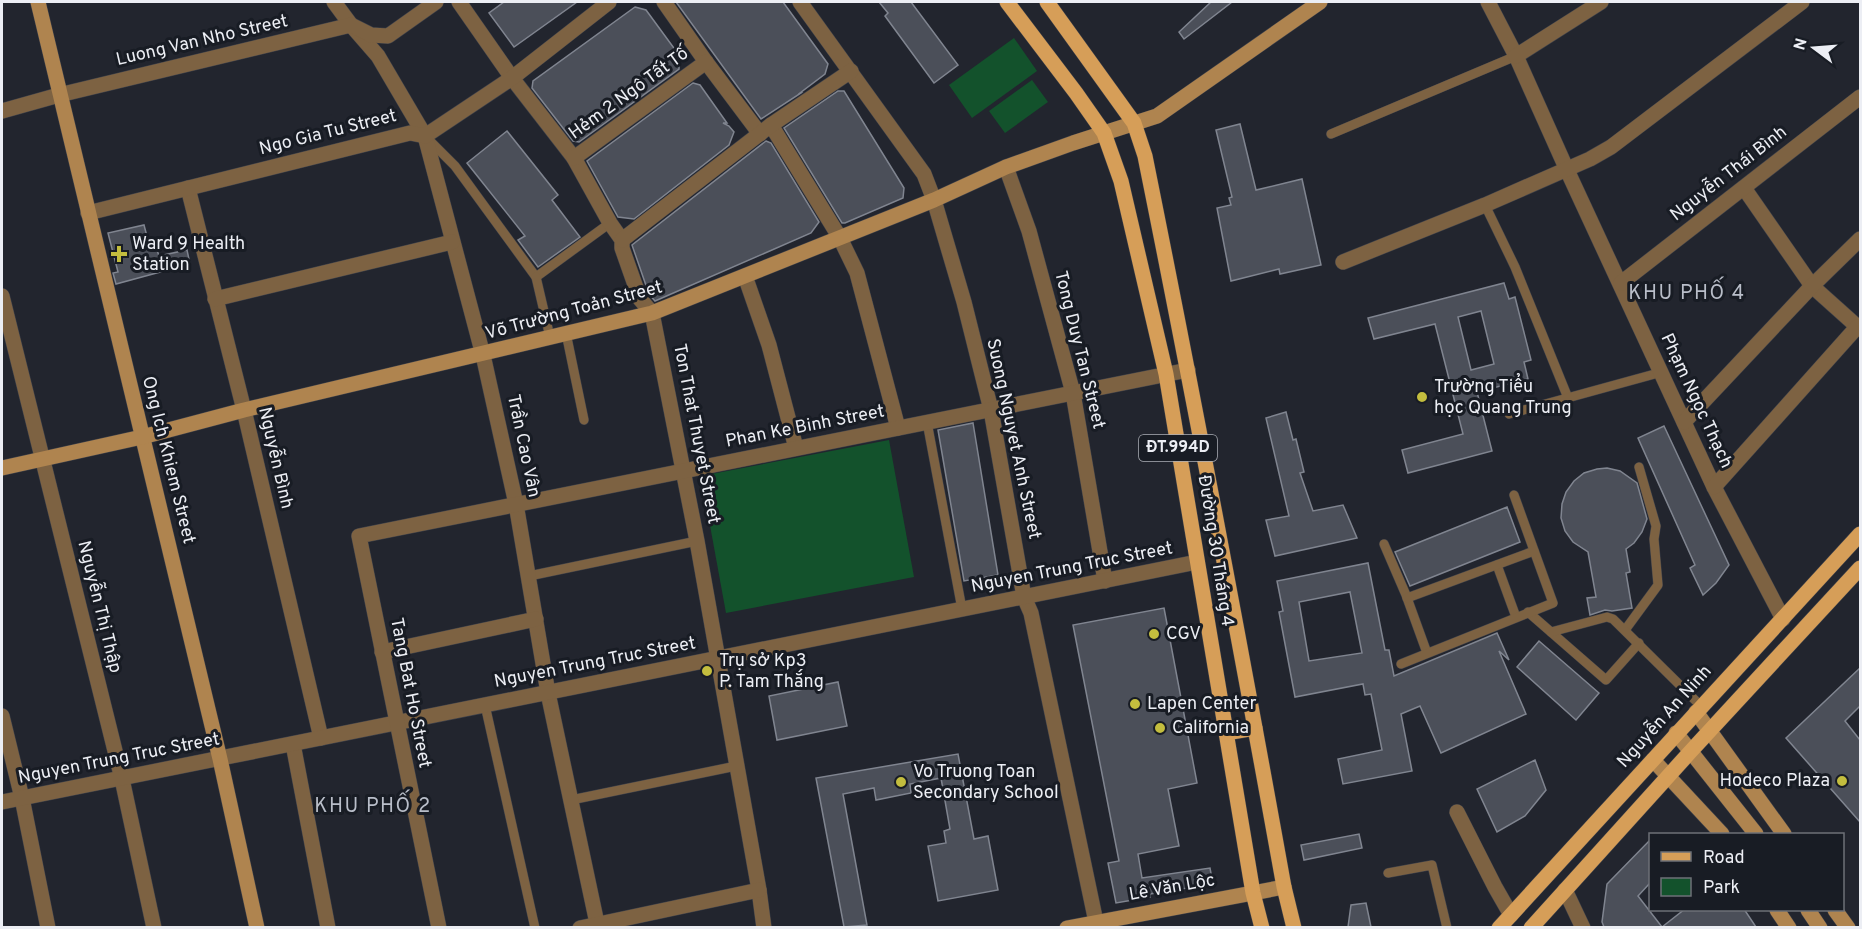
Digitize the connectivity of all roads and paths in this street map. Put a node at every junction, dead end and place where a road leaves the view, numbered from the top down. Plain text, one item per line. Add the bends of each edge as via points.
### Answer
1 (38, 2) edge
2 (334, 2) edge
3 (436, 2) edge
4 (459, 2) edge
5 (609, 2) edge
6 (664, 2) edge
7 (800, 2) edge
8 (1006, 2) edge
9 (1047, 2) edge
10 (1320, 2) edge
11 (1488, 2) edge
12 (1601, 2) edge
13 (1802, 2) edge
14 (351, 26) junction
15 (1516, 56) junction
16 (706, 62) junction
17 (851, 71) junction
18 (512, 78) junction
19 (60, 95) junction
20 (1860, 97) edge
21 (2, 111) edge
22 (1134, 123) junction
23 (765, 129) junction
24 (1104, 133) junction
25 (1331, 134) dead end
26 (425, 136) junction
27 (574, 158) junction
28 (1006, 167) junction
29 (1567, 170) junction
30 (188, 188) junction
31 (1744, 188) junction
32 (934, 200) junction
33 (1485, 205) junction
34 (88, 213) junction
35 (610, 223) junction
36 (840, 238) junction
37 (1860, 239) edge
38 (622, 240) junction
39 (452, 242) junction
40 (1343, 262) dead end
41 (745, 276) junction
42 (536, 277) junction
43 (1621, 283) junction
44 (1812, 286) junction
45 (2, 296) edge
46 (215, 298) junction
47 (652, 313) junction
48 (1859, 328) edge
49 (566, 333) junction
50 (550, 336) junction
51 (483, 355) junction
52 (1188, 370) junction
53 (1662, 372) junction
54 (1166, 375) junction
55 (1073, 393) junction
56 (1568, 398) junction
57 (991, 410) junction
58 (244, 411) junction
59 (1509, 414) dead end
60 (584, 420) dead end
61 (927, 422) junction
62 (1684, 422) junction
63 (898, 428) junction
64 (142, 436) junction
65 (796, 448) junction
66 (42, 458) junction
67 (1639, 467) dead end
68 (2, 468) edge
69 (683, 471) junction
70 (1714, 487) junction
71 (1514, 495) dead end
72 (516, 504) junction
73 (1860, 534) edge
74 (359, 536) joint
75 (697, 541) junction
76 (1384, 544) dead end
77 (1534, 551) junction
78 (1197, 562) junction
79 (1497, 565) junction
80 (1860, 568) edge
81 (529, 576) junction
82 (1105, 581) junction
83 (1024, 597) junction
84 (1407, 598) junction
85 (962, 609) junction
86 (1528, 612) junction
87 (1516, 617) junction
88 (536, 619) junction
89 (1783, 619) junction
90 (1625, 630) junction
91 (1551, 632) junction
92 (1639, 643) junction
93 (382, 652) junction
94 (1427, 653) junction
95 (717, 659) junction
96 (1401, 664) dead end
97 (548, 693) junction
98 (485, 705) junction
99 (1699, 709) junction
100 (2, 716) edge
101 (396, 723) junction
102 (1255, 728) junction
103 (1710, 730) junction
104 (1226, 733) junction
105 (1677, 733) junction
106 (321, 738) junction
107 (293, 744) junction
108 (1691, 751) junction
109 (220, 759) junction
110 (1653, 760) junction
111 (736, 766) junction
112 (1668, 776) junction
113 (122, 779) junction
114 (22, 798) junction
115 (571, 800) junction
116 (2, 802) edge
117 (1457, 812) dead end
118 (1771, 815) junction
119 (1721, 833) edge
120 (1752, 833) edge
121 (1783, 833) edge
122 (1388, 873) dead end
123 (1284, 887) junction
124 (759, 890) junction
125 (1565, 891) junction
126 (1253, 893) junction
127 (1778, 911) edge
128 (1809, 911) edge
129 (1836, 911) edge
130 (1511, 915) junction
131 (1082, 925) edge
132 (598, 926) edge
133 (48, 927) edge
134 (154, 927) edge
135 (257, 927) edge
136 (328, 927) edge
137 (439, 927) edge
138 (535, 927) edge
139 (580, 927) edge
140 (764, 927) edge
141 (1262, 927) edge
142 (1294, 927) edge
143 (1447, 927) edge
144 (1499, 927) edge
145 (1531, 927) edge
146 (1583, 927) edge
147 (1789, 927) edge
148 (1820, 927) edge
149 (1848, 927) edge

1 - 19 street, Ong Ich Khiem Street
2 - 14 street, Trần Cao Vân
3 - 14 street via 388,36 371,35
4 - 18 street, Ton That Thuyet Street
5 - 18 street
6 - 16 street
7 - 17 street, Suong Nguyet Anh Street
8 - 24 main road, Đường 30 Tháng 4 / ĐT.994D
9 - 22 main road, Đường 30 Tháng 4 / ĐT.994D
10 - 22 street, Võ Trường Toản Street via 1157,116
11 - 15 street, Phạm Ngọc Thạch
12 - 15 street
13 - 29 street via 1611,147
14 - 19 street, Luong Van Nho Street
14 - 26 street, Trần Cao Vân via 378,56
15 - 25 lane
15 - 29 street, Phạm Ngọc Thạch
16 - 23 street
16 - 27 street, Hẻm 2 Ngô Tất Tố
17 - 23 street
17 - 32 street, Suong Nguyet Anh Street via 924,174
18 - 26 street
18 - 27 street, Ton That Thuyet Street
19 - 21 street, Luong Van Nho Street
19 - 34 street, Ong Ich Khiem Street
20 - 31 street, Nguyễn Thái Bình
22 - 24 street, Võ Trường Toản Street
22 - 52 main road, Đường 30 Tháng 4 / ĐT.994D via 1145,156
23 - 36 street
23 - 38 street
24 - 28 street, Võ Trường Toản Street
24 - 54 main road, Đường 30 Tháng 4 / ĐT.994D via 1121,181
26 - 30 street, Ngo Gia Tu Street via 410,133
26 - 39 street, Trần Cao Vân
26 - 42 lane via 455,166
27 - 35 street, Ton That Thuyet Street
28 - 32 street, Võ Trường Toản Street
28 - 55 street, Tong Duy Tan Street via 1029,231
29 - 33 street
29 - 43 street, Phạm Ngọc Thạch
30 - 34 street, Ngo Gia Tu Street
30 - 46 street, Nguyễn Bình
31 - 43 street, Nguyễn Thái Bình
31 - 44 street
32 - 36 street, Võ Trường Toản Street
32 - 57 street, Suong Nguyet Anh Street
33 - 40 street
33 - 56 lane via 1515,267
34 - 64 street, Ong Ich Khiem Street
35 - 38 street, Ton That Thuyet Street
35 - 42 lane
36 - 41 street, Võ Trường Toản Street
36 - 63 street via 861,284
37 - 44 street
38 - 47 street, Ton That Thuyet Street via 640,299
39 - 46 street
39 - 51 street, Trần Cao Vân
41 - 47 street, Võ Trường Toản Street
41 - 65 street via 769,345
42 - 50 lane
43 - 53 street, Phạm Ngọc Thạch
44 - 48 street
44 - 62 street
45 - 66 street, Nguyễn Thị Thập
46 - 58 street, Nguyễn Bình
47 - 49 street, Võ Trường Toản Street
47 - 69 street, Ton That Thuyet Street
48 - 70 street
49 - 50 street, Võ Trường Toản Street
49 - 60 lane
50 - 51 street, Võ Trường Toản Street
51 - 58 street, Võ Trường Toản Street
51 - 72 street, Trần Cao Vân
52 - 54 street, Phan Ke Binh Street
52 - 102 main road, Đường 30 Tháng 4 / ĐT.994D
53 - 56 lane
53 - 62 street, Phạm Ngọc Thạch
54 - 55 street, Phan Ke Binh Street
54 - 78 main road, Đường 30 Tháng 4 / ĐT.994D
55 - 57 street, Phan Ke Binh Street
55 - 82 street, Tong Duy Tan Street
56 - 59 lane
57 - 61 street, Phan Ke Binh Street
57 - 83 street, Suong Nguyet Anh Street
58 - 64 street, Võ Trường Toản Street
58 - 106 street, Nguyễn Bình
61 - 63 street, Phan Ke Binh Street
61 - 85 lane
62 - 70 street, Phạm Ngọc Thạch
63 - 65 street, Phan Ke Binh Street
64 - 66 street, Võ Trường Toản Street
64 - 109 street, Ong Ich Khiem Street
65 - 69 street, Phan Ke Binh Street
66 - 68 street, Võ Trường Toản Street
66 - 113 street, Nguyễn Thị Thập
67 - 90 lane via 1656,525 1658,585
69 - 72 street, Phan Ke Binh Street
69 - 75 street, Ton That Thuyet Street
70 - 89 street, Phạm Ngọc Thạch
71 - 77 lane
72 - 74 street, Phan Ke Binh Street
72 - 81 street, Trần Cao Vân
73 - 89 main road, Nguyễn An Ninh
74 - 93 street, Tang Bat Ho Street
75 - 81 lane
75 - 95 street, Ton That Thuyet Street
76 - 84 lane
77 - 79 lane
77 - 86 lane via 1553,603
78 - 82 street, Nguyen Trung Truc Street
78 - 104 main road, Đường 30 Tháng 4 / ĐT.994D
79 - 84 lane
79 - 87 lane
80 - 103 main road
81 - 88 street, Trần Cao Vân
82 - 83 street, Nguyen Trung Truc Street
83 - 85 street, Nguyen Trung Truc Street
83 - 131 street, Suong Nguyet Anh Street via 1031,613
84 - 94 lane
85 - 95 street, Nguyen Trung Truc Street
86 - 87 lane
86 - 91 lane
87 - 94 lane
88 - 93 street
88 - 97 street, Trần Cao Vân
89 - 99 main road, Nguyễn An Ninh
90 - 91 lane via 1607,617
90 - 92 lane
91 - 92 lane via 1606,680
92 - 99 lane
93 - 101 street, Tang Bat Ho Street
94 - 96 lane
95 - 97 street, Nguyen Trung Truc Street
95 - 111 street, Ton That Thuyet Street
97 - 98 street, Nguyen Trung Truc Street
97 - 115 street, Trần Cao Vân
98 - 101 street, Nguyen Trung Truc Street
98 - 138 lane
99 - 103 street
99 - 105 main road, Nguyễn An Ninh
100 - 114 street
101 - 106 street, Nguyen Trung Truc Street
101 - 137 street, Tang Bat Ho Street
102 - 104 main road
102 - 123 main road, Đường 30 Tháng 4 / ĐT.994D
103 - 108 main road
103 - 118 street
104 - 126 main road, Đường 30 Tháng 4 / ĐT.994D
105 - 108 street
105 - 110 main road, Nguyễn An Ninh
106 - 107 street, Nguyen Trung Truc Street
107 - 109 street, Nguyen Trung Truc Street
107 - 136 street
108 - 112 main road
108 - 120 street
109 - 113 street, Nguyen Trung Truc Street
109 - 135 street, Ong Ich Khiem Street
110 - 112 street
110 - 130 main road, Nguyễn An Ninh
111 - 115 lane
111 - 124 street, Ton That Thuyet Street
112 - 119 street
112 - 125 main road
113 - 114 street, Nguyen Trung Truc Street
113 - 134 street, Nguyễn Thị Thập
114 - 116 street, Nguyen Trung Truc Street
114 - 133 street
115 - 132 street, Trần Cao Vân
117 - 130 street
118 - 120 street
118 - 121 street
122 - 143 lane via 1432,866
123 - 126 street, Lê Văn Lộc
123 - 142 main road, Đường 30 Tháng 4 / ĐT.994D
124 - 132 street
124 - 140 street, Ton That Thuyet Street
125 - 145 main road
125 - 146 street
126 - 131 street, Lê Văn Lộc
126 - 141 main road, Đường 30 Tháng 4 / ĐT.994D
127 - 147 street
128 - 148 street
129 - 149 street
130 - 144 main road, Nguyễn An Ninh
132 - 139 street

